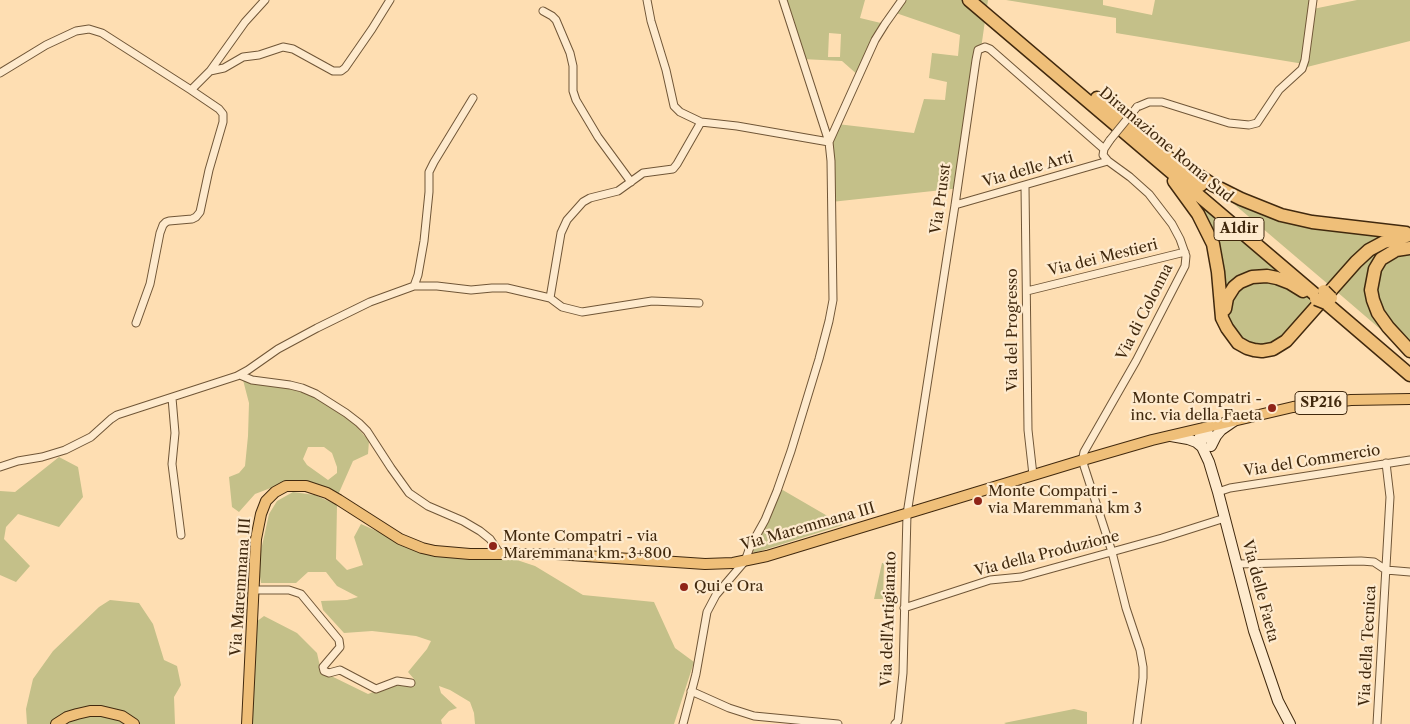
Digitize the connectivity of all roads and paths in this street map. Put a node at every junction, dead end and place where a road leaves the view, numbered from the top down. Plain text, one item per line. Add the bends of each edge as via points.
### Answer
1 (265, 0) edge
2 (390, 0) edge
3 (647, 0) edge
4 (783, 0) edge
5 (902, 0) edge
6 (969, 0) edge
7 (982, 0) edge
8 (1313, 0) edge
9 (543, 11) dead end
10 (210, 72) junction
11 (0, 73) edge
12 (191, 90) junction
13 (473, 98) dead end
14 (702, 122) junction
15 (829, 142) junction
16 (1104, 149) junction
17 (1164, 160) junction
18 (1108, 161) junction
19 (631, 182) junction
20 (1025, 186) junction
21 (955, 205) junction
22 (1407, 237) edge
23 (1410, 248) edge
24 (1185, 252) junction
25 (414, 286) junction
26 (1027, 291) junction
27 (550, 298) junction
28 (1323, 298) junction
29 (699, 303) dead end
30 (136, 323) dead end
31 (1225, 324) junction
32 (1410, 351) edge
33 (1410, 364) edge
34 (240, 375) junction
35 (1410, 375) edge
36 (172, 398) junction
37 (1410, 399) edge
38 (1235, 421) junction
39 (1203, 429) junction
40 (1171, 436) junction
41 (1212, 443) junction
42 (1202, 446) junction
43 (1082, 460) junction
44 (1410, 460) edge
45 (1209, 462) junction
46 (1386, 463) junction
47 (0, 468) edge
48 (1034, 475) junction
49 (1218, 492) junction
50 (907, 514) junction
51 (1225, 518) junction
52 (181, 535) dead end
53 (1112, 552) junction
54 (500, 554) junction
55 (745, 561) junction
56 (1238, 564) junction
57 (1386, 570) junction
58 (1410, 572) edge
59 (254, 590) junction
60 (904, 608) junction
61 (411, 683) dead end
62 (691, 691) junction
63 (56, 724) edge
64 (134, 724) edge
65 (247, 724) edge
66 (683, 724) edge
67 (838, 724) edge
68 (895, 724) edge
69 (1137, 724) edge
70 (1290, 724) edge
71 (1377, 724) edge

1 - 10 street via 242,25
2 - 10 street via 341,71 333,71 293,49 283,47 243,57
3 - 14 street via 674,106
4 - 15 street
5 - 15 street via 875,40
6 - 17 highway, Diramazione Roma Sud / A1dir
7 - 17 highway, Diramazione Roma Sud / A1dir
8 - 16 street, bridge via 1302,69 1279,90 1257,123 1229,124 1162,102 1149,102 1138,107
9 - 19 street via 556,20 570,53 576,100
10 - 12 street
11 - 12 street via 76,30 89,29 102,33
12 - 30 street via 219,109 223,122 196,217 168,221 162,225 150,284
13 - 25 street via 429,172 424,241
14 - 15 street
14 - 19 street via 675,168 644,173
15 - 55 street via 834,288 831,314 788,461
16 - 18 street via 1103,155
16 - 21 street, Via Prusst via 990,49 981,48 977,52
17 - 22 highway via 1180,163 1213,185 1275,214
17 - 28 highway, Diramazione Roma Sud / A1dir
17 - 31 highway via 1209,234
18 - 20 street, Via delle Arti
18 - 24 street, Via di Colonna via 1149,194 1172,224
19 - 27 street via 618,191 587,199 566,222
20 - 21 street, Via delle Arti
20 - 26 street, Via del Progresso
21 - 50 street, Via Prusst
22 - 31 highway via 1384,242 1360,258 1291,337 1278,347 1262,351 1247,348 1235,340
23 - 32 highway via 1393,251 1381,259 1375,269 1371,290 1378,313
24 - 26 street, Via dei Mestieri
24 - 43 street, Via di Colonna via 1185,266
25 - 27 street via 471,290 503,288
25 - 34 street via 370,302 317,328
26 - 48 street, Via del Progresso via 1028,430
27 - 29 street via 562,307 582,312 652,301
28 - 31 highway via 1284,280 1252,277 1240,282 1228,295
28 - 33 highway, Diramazione Roma Sud / A1dir
28 - 35 highway, Diramazione Roma Sud / A1dir
34 - 36 street
34 - 54 street via 302,388 346,413 367,431 409,493 480,531
36 - 47 street via 114,416 91,438 71,448
36 - 52 street via 175,437 172,464
37 - 38 main road, Via Maremmana III / SP216 via 1319,403
38 - 39 main road, Via Maremmana III / SP216
38 - 41 street via 1221,430
39 - 40 main road, Via Maremmana III / SP216
39 - 41 street
39 - 42 street via 1200,436
40 - 42 street
40 - 43 main road, Via Maremmana III / SP216
41 - 45 street
42 - 45 street, Via delle Faeta
43 - 48 main road, Via Maremmana III / SP216
43 - 53 street
44 - 46 street, Via del Commercio
45 - 49 street, Via delle Faeta
46 - 49 street, Via del Commercio
46 - 57 street, Via della Tecnica via 1390,497
48 - 50 main road, Via Maremmana III / SP216
49 - 51 street, Via delle Faeta
50 - 55 main road, Via Maremmana III / SP216
50 - 60 street, Via dell'Artigianato
51 - 53 street, Via della Produzione
51 - 56 street, Via delle Faeta
53 - 60 street, Via della Produzione via 1021,577 990,580
53 - 69 street via 1143,667
54 - 55 main road, Via Maremmana III / SP216 via 556,554 705,564
54 - 59 main road, Via Maremmana III / SP216 via 453,553 422,548 391,534 327,494 306,486 289,486 270,496 262,510 256,539
55 - 62 street via 716,595 707,612
56 - 57 street via 1361,561 1374,562
56 - 70 street, Via delle Faeta via 1268,675
57 - 58 street
57 - 71 street, Via della Tecnica
59 - 61 street via 289,590 301,594 339,640 340,647 323,667 324,671 340,670 376,689 397,681
59 - 65 main road, Via Maremmana III / SP216
60 - 68 street, Via dell'Artigianato via 903,673
62 - 66 street
62 - 67 street via 754,716
63 - 64 main road via 66,717 96,710 118,714

